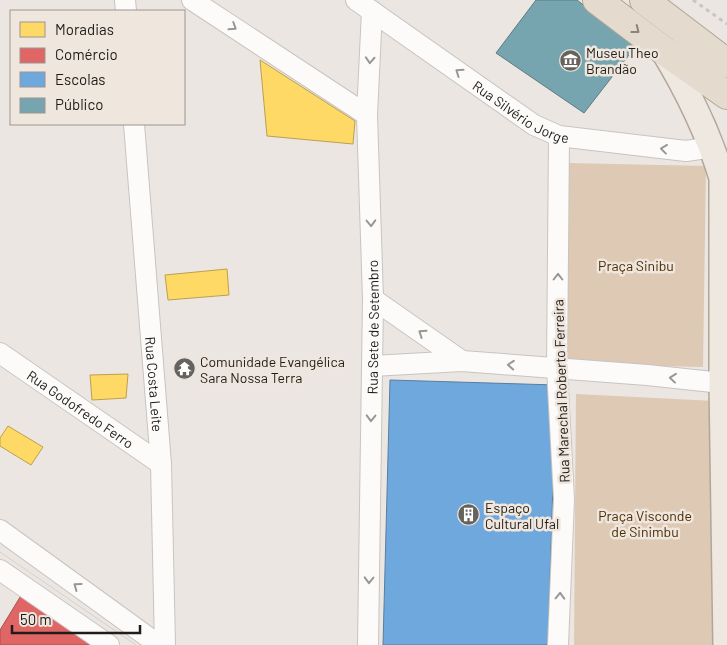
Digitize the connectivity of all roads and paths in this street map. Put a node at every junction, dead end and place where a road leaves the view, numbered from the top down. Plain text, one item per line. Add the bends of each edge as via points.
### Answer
1 (192, 0) edge
2 (356, 0) edge
3 (597, 0) edge
4 (644, 0) edge
5 (693, 0) edge
6 (372, 12) junction
7 (727, 24) edge
8 (662, 50) junction
9 (727, 63) edge
10 (727, 95) edge
11 (367, 115) junction
12 (134, 125) edge
13 (559, 136) junction
14 (713, 147) junction
15 (724, 174) edge
16 (373, 299) junction
17 (0, 353) edge
18 (462, 362) junction
19 (372, 366) junction
20 (557, 369) junction
21 (722, 383) junction
22 (161, 464) junction
23 (0, 530) edge
24 (0, 570) edge
25 (109, 645) edge
26 (159, 645) edge
27 (166, 645) edge
28 (368, 645) edge
29 (558, 645) edge
30 (726, 645) edge

1 -> 11 street
2 - 6 street, Rua Silvério Jorge
3 -> 8 highway
4 - 9 highway
5 - 7 path
6 -> 11 street, Rua Sete de Setembro
13 -> 6 street, Rua Silvério Jorge via 534,125
8 - 10 highway
8 - 14 main road via 688,93
11 -> 16 street, Rua Sete de Setembro
12 - 22 street, Rua Costa Leite
14 -> 13 street, Rua Silvério Jorge via 686,152
20 -> 13 street, Rua Marechal Roberto Ferreira
14 - 15 main road
15 - 21 main road
18 -> 16 street
16 - 19 street, Rua Sete de Setembro
17 - 22 street, Rua Godofredo Ferro
18 - 19 street
20 -> 18 street
19 -> 28 street, Rua Sete de Setembro
21 -> 20 street
29 -> 20 street, Rua Marechal Roberto Ferreira via 564,499
21 - 30 main road
22 - 27 street, Rua Costa Leite
26 -> 23 street
24 - 25 street

